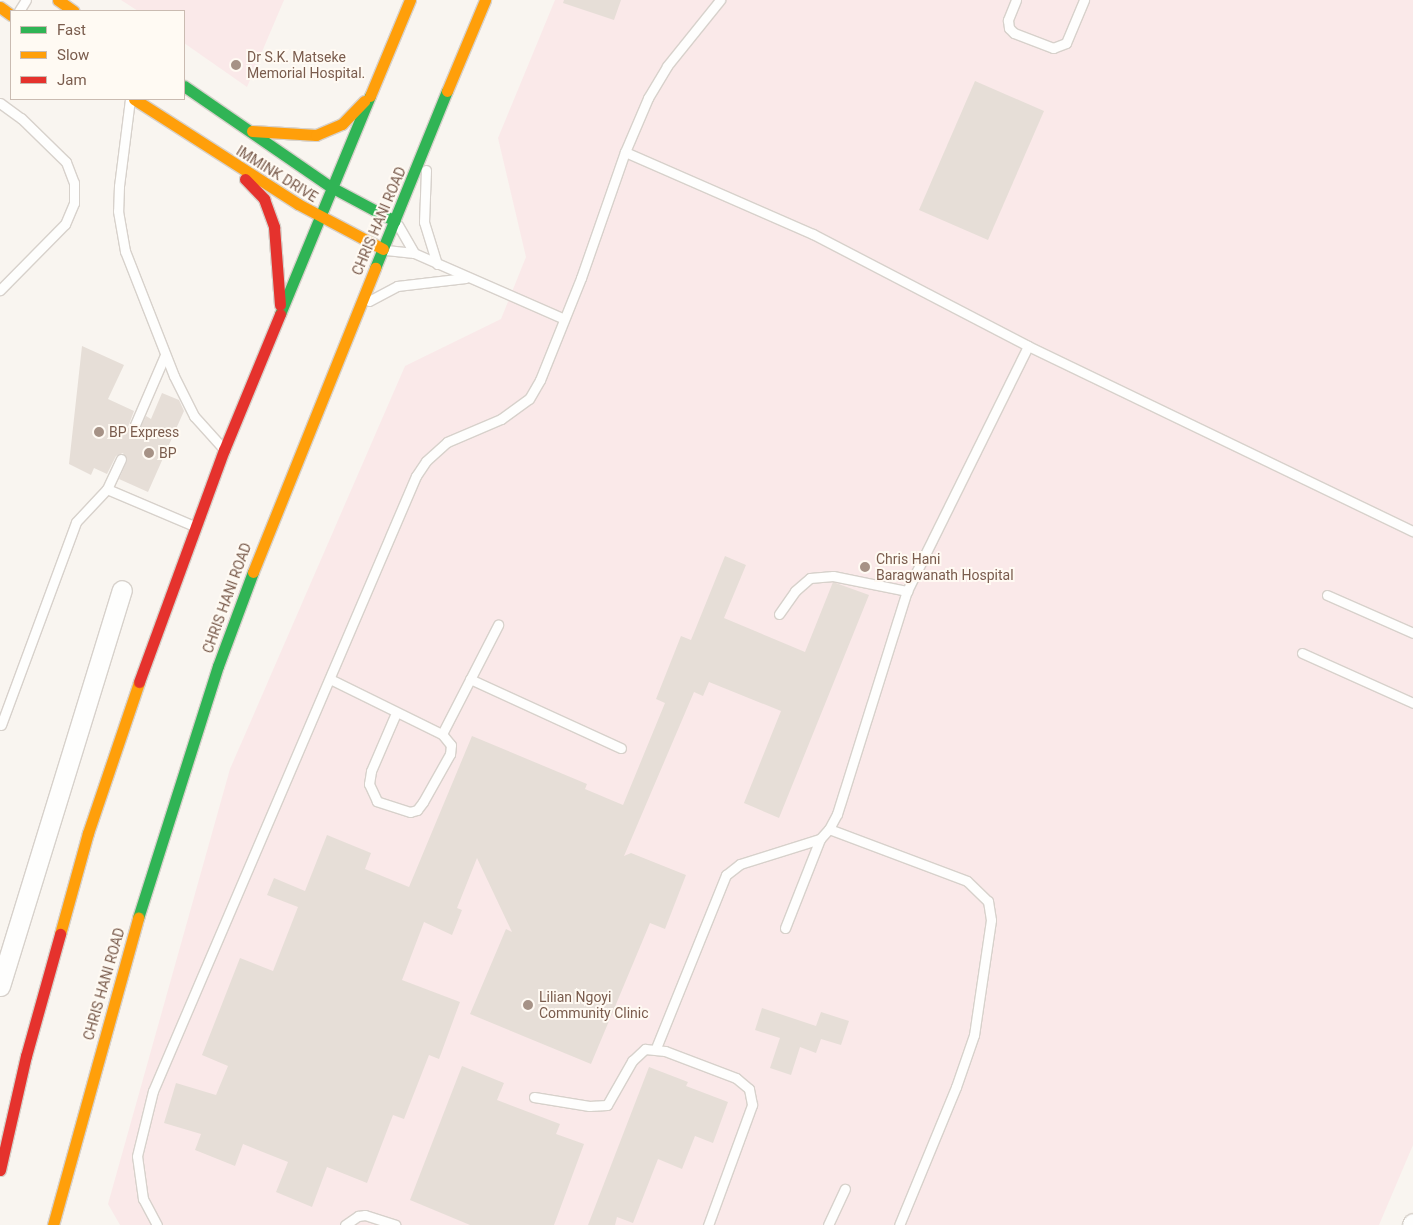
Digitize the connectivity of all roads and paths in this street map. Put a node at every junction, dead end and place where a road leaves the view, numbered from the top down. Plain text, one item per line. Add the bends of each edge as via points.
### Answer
1 (410, 0) edge
2 (485, 0) edge
3 (720, 0) edge
4 (1016, 0) edge
5 (1084, 0) edge
6 (185, 87) edge
7 (373, 90) junction
8 (130, 100) edge
9 (136, 100) edge
10 (0, 102) edge
11 (249, 130) junction
12 (430, 137) junction
13 (625, 152) junction
14 (233, 165) junction
15 (331, 187) junction
16 (320, 218) junction
17 (395, 221) junction
18 (383, 250) junction
19 (414, 253) junction
20 (438, 264) junction
21 (469, 278) junction
22 (0, 290) edge
23 (359, 307) junction
24 (280, 316) junction
25 (564, 319) junction
26 (1028, 346) junction
27 (165, 355) junction
28 (134, 426) dead end
29 (224, 450) junction
30 (121, 459) dead end
31 (106, 489) junction
32 (195, 527) junction
33 (1413, 531) edge
34 (122, 590) dead end
35 (907, 591) junction
36 (1327, 595) dead end
37 (780, 614) dead end
38 (498, 625) dead end
39 (1413, 632) edge
40 (1302, 653) dead end
41 (330, 679) junction
42 (470, 679) junction
43 (1413, 703) edge
44 (396, 713) junction
45 (1, 725) dead end
46 (442, 734) junction
47 (621, 748) dead end
48 (829, 829) junction
49 (820, 839) junction
50 (785, 928) dead end
51 (0, 986) edge
52 (656, 1048) junction
53 (534, 1098) dead end
54 (0, 1170) edge
55 (844, 1189) dead end
56 (53, 1225) edge
57 (157, 1225) edge
58 (345, 1225) edge
59 (395, 1225) edge
60 (708, 1225) edge
61 (828, 1225) edge
62 (899, 1225) edge

1 - 7 main road
2 - 12 main road, CHRIS HANI ROAD
3 - 13 lane via 667,66 648,98
4 - 5 lane via 1008,20 1009,28 1053,48 1066,43
6 - 11 main road, IMMINK DRIVE
7 - 11 main road via 342,124 329,130 302,136
7 - 15 main road
8 - 27 lane via 119,186 120,232 142,300
9 - 14 main road, IMMINK DRIVE
10 - 22 lane via 22,118 66,162 74,183 74,203 65,224
11 - 15 main road, IMMINK DRIVE
12 - 17 main road, CHRIS HANI ROAD
12 - 20 lane via 422,207 427,238
13 - 25 lane
13 - 26 lane via 813,234
14 - 16 main road, IMMINK DRIVE
14 - 24 main road via 270,211 278,247
15 - 16 main road
15 - 17 main road, IMMINK DRIVE
16 - 18 main road, IMMINK DRIVE
16 - 24 main road
17 - 18 main road, CHRIS HANI ROAD
17 - 19 lane
18 - 19 lane, IMMINK DRIVE
18 - 23 main road, CHRIS HANI ROAD
19 - 20 lane, IMMINK DRIVE
20 - 21 lane, IMMINK DRIVE
21 - 23 lane via 396,286
21 - 25 lane, IMMINK DRIVE
23 - 56 main road, CHRIS HANI ROAD via 273,517 218,666 153,864
24 - 29 main road
25 - 41 lane via 529,399 500,419 447,442 426,461 416,476
26 - 33 lane
26 - 35 lane
27 - 28 lane
27 - 29 lane via 194,416
29 - 32 main road
30 - 31 lane
31 - 32 lane
31 - 45 lane via 76,522
32 - 54 main road via 88,833 26,1056
34 - 51 street
35 - 37 lane via 833,576 810,578 795,591
35 - 48 lane via 837,814
36 - 39 lane
38 - 42 lane
40 - 43 lane
41 - 44 lane
41 - 57 lane via 151,1099 137,1156 143,1199
42 - 46 lane
42 - 47 lane
44 - 46 lane
44 - 46 lane via 371,771 372,794 384,806 402,811 416,810 450,754 452,745
48 - 49 lane
48 - 62 lane via 966,881 988,901 991,920 974,1035
49 - 50 lane
49 - 52 lane via 740,864 726,875
52 - 53 lane via 639,1052 607,1105 589,1106
52 - 60 lane via 736,1078 752,1096 752,1105
55 - 61 lane
58 - 59 lane via 365,1215

